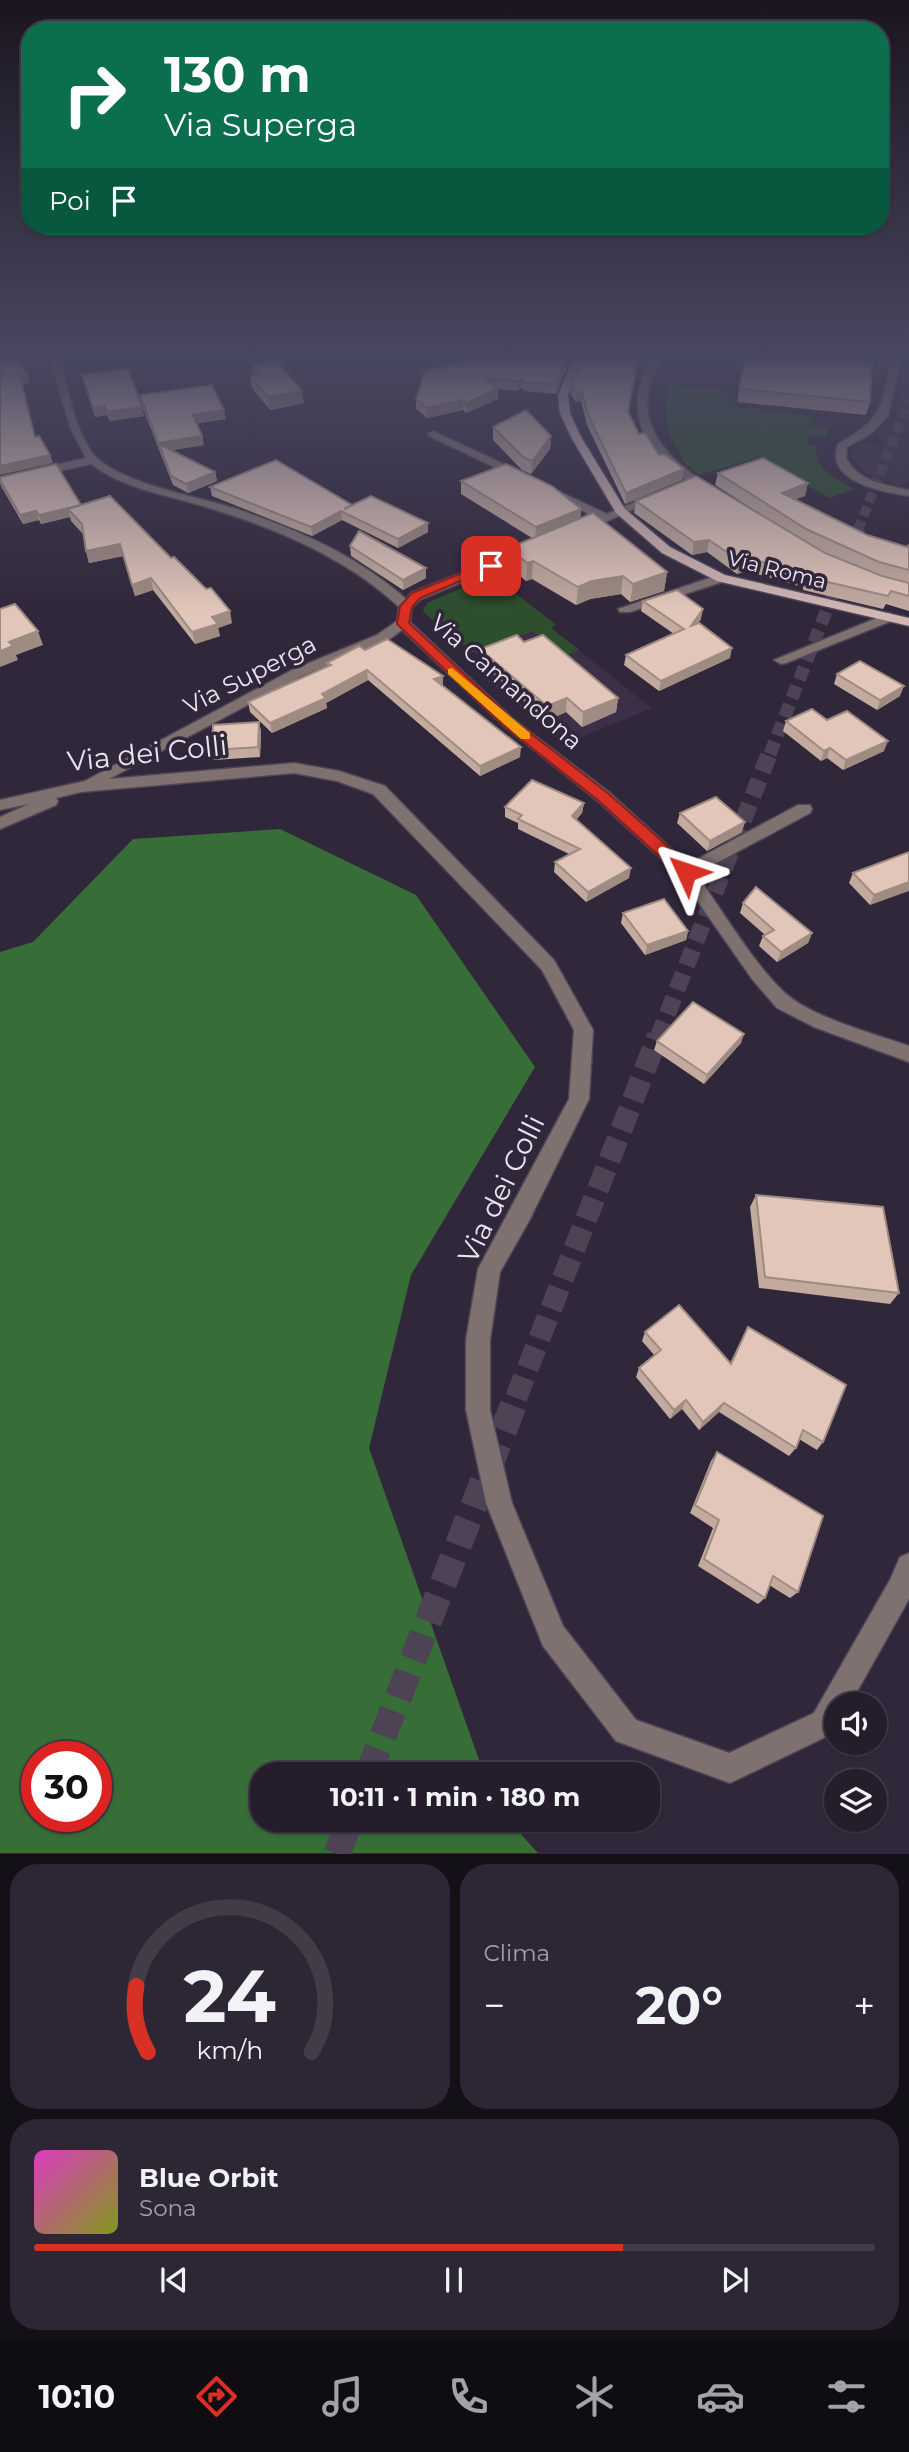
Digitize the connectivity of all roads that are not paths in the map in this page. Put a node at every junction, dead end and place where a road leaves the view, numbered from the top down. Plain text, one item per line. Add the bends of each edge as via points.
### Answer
1 (80, 439) edge
2 (442, 439) edge
3 (577, 439) edge
4 (651, 439) edge
5 (855, 439) edge
6 (93, 460) junction
7 (0, 481) edge
8 (532, 482) edge
9 (694, 482) junction
10 (682, 486) edge
11 (545, 488) edge
12 (669, 491) edge
13 (909, 493) edge
14 (716, 495) edge
15 (620, 511) junction
16 (607, 518) junction
17 (568, 534) edge
18 (542, 545) edge
19 (721, 578) junction
20 (406, 606) junction
21 (625, 610) dead end
22 (888, 617) junction
23 (909, 622) edge
24 (403, 624) junction
25 (781, 660) dead end
26 (81, 787) junction
27 (0, 805) edge
28 (804, 810) dead end
29 (0, 823) edge
30 (686, 872) junction
31 (909, 1054) edge
32 (909, 1566) edge

1 - 6 street
2 - 8 street
3 - 15 main road, Via Roma
4 - 9 street via 660,453
5 - 13 street via 842,446 839,454 850,472 867,482
6 - 7 street
6 - 20 street, Via Camandona via 125,478 278,529 366,572
9 - 10 street
9 - 14 street
11 - 16 street
12 - 15 street
15 - 16 street
15 - 19 main road, Via Roma via 666,550
16 - 17 street
18 - 20 street via 416,596
19 - 21 street
19 - 22 main road, Via Roma
20 - 24 street, Via Camandona
22 - 23 main road, Via Roma
22 - 25 street
24 - 26 street, Via Superga via 382,638 297,673
24 - 30 street, Via Camandona via 508,722 604,797
26 - 27 street, Via dei Colli
26 - 29 street
26 - 32 street, Via dei Colli via 294,768 339,776 379,790 548,965 584,1030 579,1099 489,1269 478,1340 478,1410 499,1503 553,1636 626,1731 730,1768 824,1723 900,1590
28 - 30 street
30 - 31 street, Via Camandona via 783,1003

